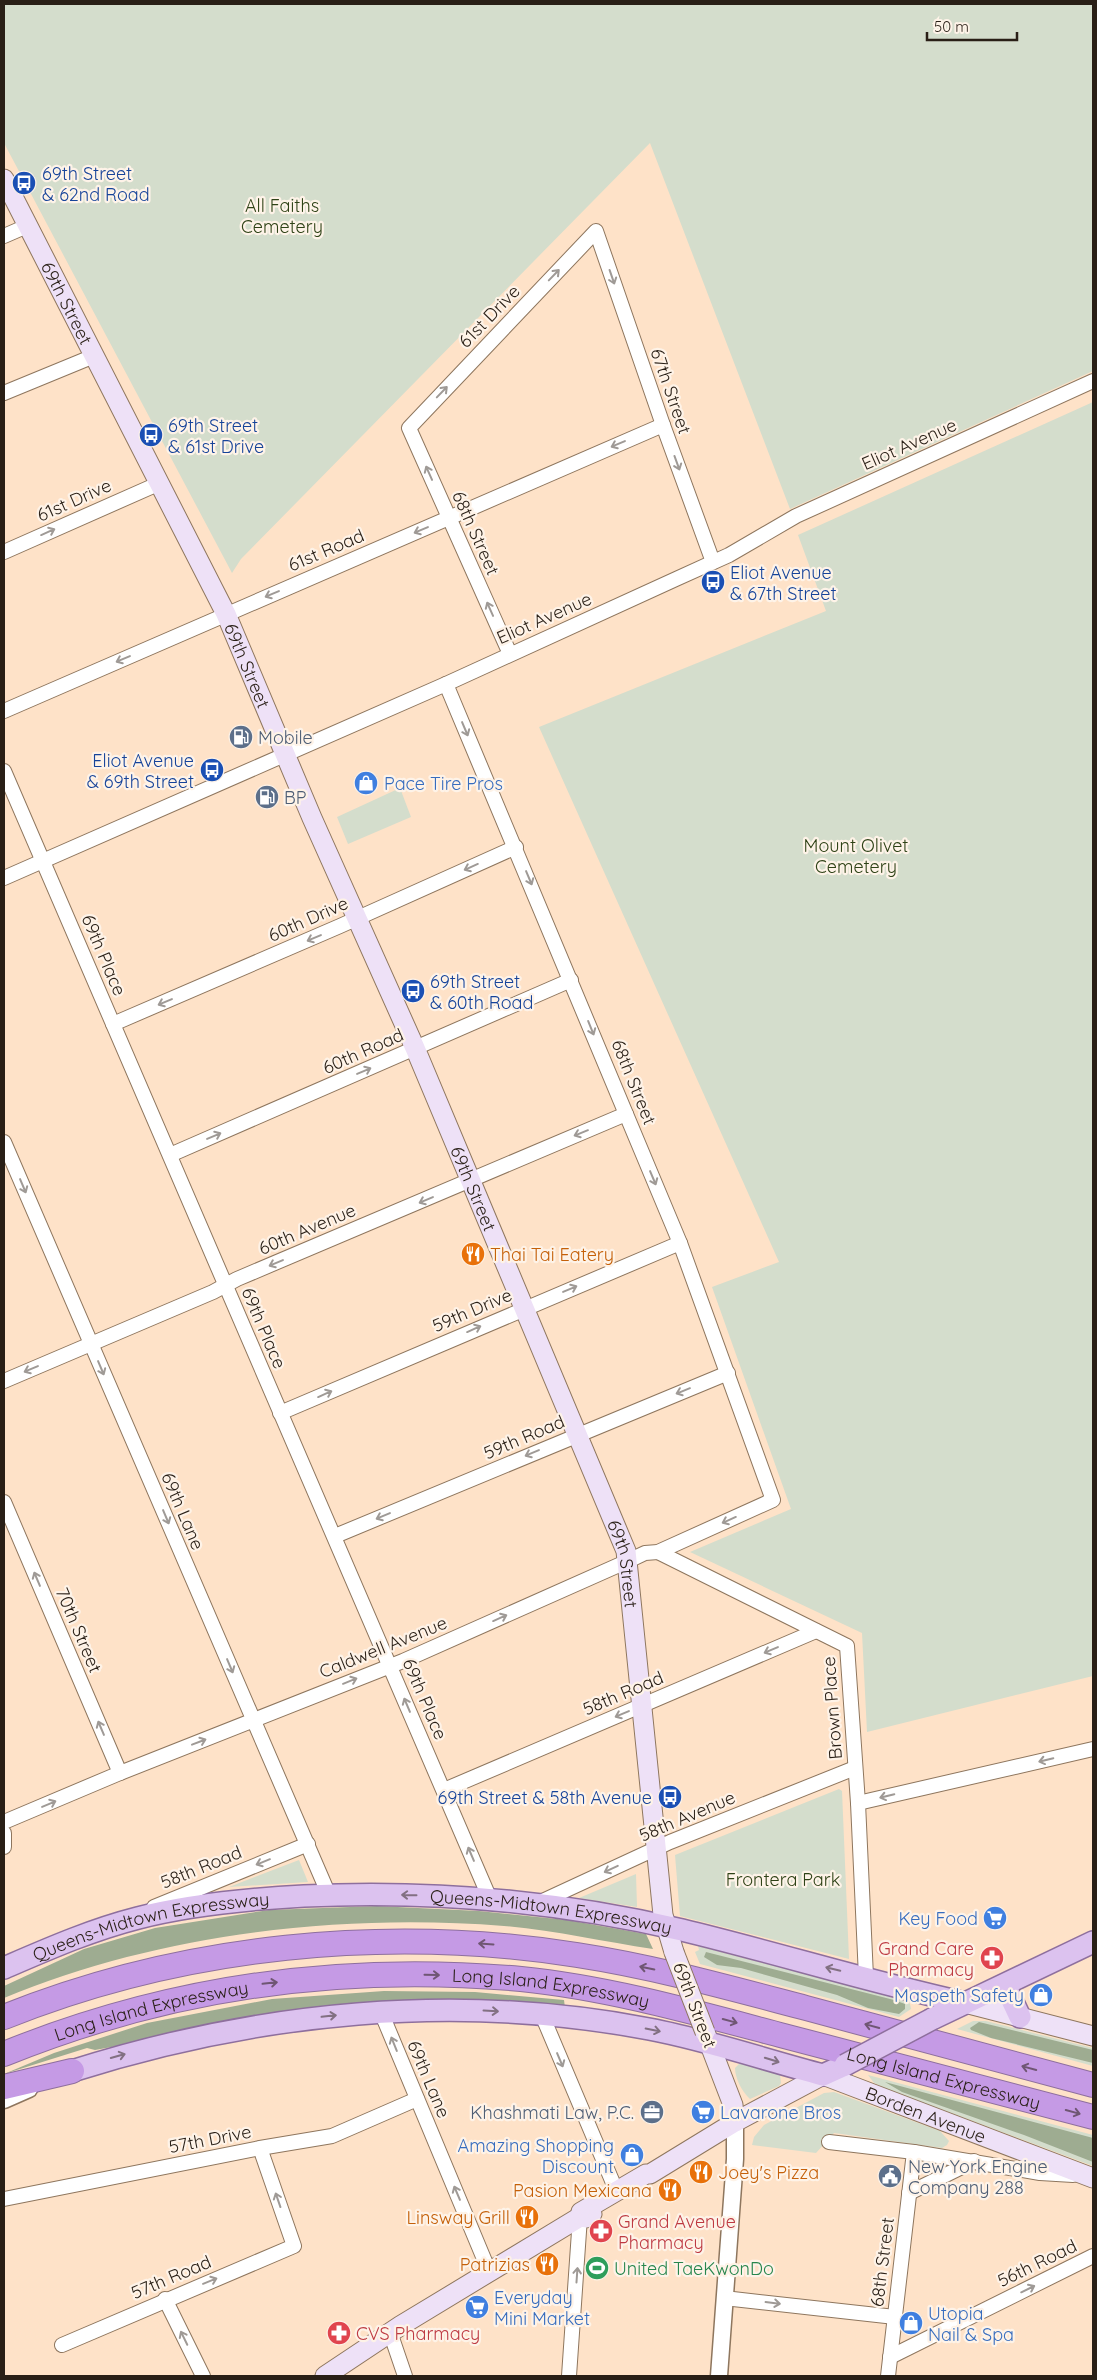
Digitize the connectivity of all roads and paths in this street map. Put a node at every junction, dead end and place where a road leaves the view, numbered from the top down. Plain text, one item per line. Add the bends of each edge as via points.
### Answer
1 (4, 179) edge
2 (27, 226) junction
3 (596, 231) joint
4 (4, 236) edge
5 (94, 356) junction
6 (1093, 381) edge
7 (4, 393) edge
8 (663, 425) junction
9 (408, 428) joint
10 (160, 483) junction
11 (449, 518) junction
12 (4, 552) edge
13 (713, 562) junction
14 (226, 614) junction
15 (510, 654) junction
16 (446, 684) junction
17 (4, 711) edge
18 (286, 754) junction
19 (4, 771) edge
20 (516, 847) junction
21 (43, 861) junction
22 (4, 878) edge
23 (358, 918) junction
24 (572, 980) junction
25 (113, 1024) junction
26 (415, 1048) junction
27 (626, 1114) junction
28 (4, 1142) edge
29 (170, 1155) junction
30 (471, 1181) junction
31 (680, 1243) junction
32 (226, 1285) junction
33 (525, 1308) junction
34 (91, 1344) junction
35 (728, 1373) junction
36 (4, 1381) edge
37 (280, 1414) junction
38 (577, 1434) junction
39 (773, 1500) joint
40 (4, 1502) edge
41 (334, 1536) junction
42 (658, 1552) junction
43 (628, 1561) junction
44 (816, 1631) junction
45 (390, 1666) junction
46 (642, 1706) junction
47 (254, 1721) junction
48 (1093, 1749) edge
49 (855, 1768) junction
50 (120, 1773) junction
51 (444, 1790) junction
52 (858, 1803) junction
53 (4, 1822) edge
54 (4, 1834) edge
55 (308, 1844) junction
56 (4, 1847) edge
57 (656, 1849) junction
58 (329, 1895) junction
59 (490, 1899) junction
60 (536, 1904) junction
61 (109, 1926) junction
62 (666, 1927) junction
63 (1093, 1942) edge
64 (4, 1967) edge
65 (866, 1977) junction
66 (1005, 1985) junction
67 (965, 2003) junction
68 (381, 2012) junction
69 (542, 2015) junction
70 (4, 2017) edge
71 (1020, 2017) junction
72 (1093, 2036) edge
73 (707, 2037) junction
74 (4, 2054) edge
75 (72, 2071) junction
76 (823, 2075) junction
77 (1093, 2085) edge
78 (4, 2087) edge
79 (417, 2099) junction
80 (4, 2100) edge
81 (1093, 2118) edge
82 (735, 2122) junction
83 (829, 2142) dead end
84 (260, 2148) junction
85 (914, 2152) junction
86 (974, 2161) junction
87 (650, 2174) junction
88 (1089, 2177) edge
89 (616, 2190) junction
90 (909, 2193) junction
91 (4, 2199) edge
92 (580, 2218) junction
93 (1093, 2256) edge
94 (490, 2271) junction
95 (724, 2298) junction
96 (165, 2299) junction
97 (894, 2317) junction
98 (390, 2332) junction
99 (62, 2345) dead end
100 (890, 2357) junction
101 (203, 2376) edge
102 (325, 2376) edge
103 (405, 2376) edge
104 (569, 2376) edge
105 (718, 2376) edge
106 (888, 2376) edge

1 - 2 main road, 69th Street
2 - 4 street
2 - 5 main road, 69th Street
3 -> 8 street, 67th Street
9 -> 3 street, 61st Drive
5 - 7 street
5 - 10 main road, 69th Street
6 - 13 street, Eliot Avenue via 796,516
8 -> 11 street, 61st Road
8 -> 13 street, 67th Street
11 -> 9 street, 68th Street
12 -> 10 street, 61st Drive
10 - 14 main road, 69th Street
11 -> 14 street, 61st Road
15 -> 11 street, 68th Street
13 - 15 street, Eliot Avenue
14 -> 17 street, 61st Road
14 - 18 main road, 69th Street
15 - 16 street, Eliot Avenue
16 - 18 street, Eliot Avenue
16 -> 20 street, 68th Street
18 - 21 street, Eliot Avenue
18 - 23 main road, 69th Street
19 - 21 street, 69th Place
20 -> 23 street, 60th Drive
20 -> 24 street, 68th Street
21 - 22 street, Eliot Avenue
21 - 25 street, 69th Place
23 -> 25 street, 60th Drive
23 - 26 main road, 69th Street
24 - 26 street, 60th Road
24 -> 27 street, 68th Street
25 - 29 street, 69th Place
29 -> 26 street, 60th Road
26 - 30 main road, 69th Street
27 -> 30 street, 60th Avenue
27 -> 31 street, 68th Street
28 -> 34 street, 69th Lane
29 - 32 street, 69th Place
30 -> 32 street, 60th Avenue
30 - 33 main road, 69th Street
33 -> 31 street, 59th Drive
31 - 35 street, 68th Street
32 - 34 street, 60th Avenue
32 - 37 street, 69th Place
37 -> 33 street, 59th Drive
33 - 38 main road, 69th Street
34 -> 36 street, 60th Avenue
34 -> 47 street, 69th Lane
35 -> 38 street, 59th Road
35 - 39 street, 68th Street
37 - 41 street, 69th Place
38 -> 41 street, 59th Road
38 - 43 main road, 69th Street
39 -> 42 street, Caldwell Avenue
50 -> 40 street, 70th Street
41 - 45 street, 69th Place
42 - 43 street, Caldwell Avenue
42 - 44 street, Brown Place
45 -> 43 street, Caldwell Avenue
43 - 46 main road, 69th Street
44 -> 46 street, 58th Road
44 - 49 street, Brown Place via 847,1646
47 -> 45 street, Caldwell Avenue
51 -> 45 street, 69th Place
46 -> 51 street, 58th Road
46 - 57 main road, 69th Street
50 -> 47 street, Caldwell Avenue
47 - 55 street, 69th Lane
48 -> 52 street
49 - 52 street, Brown Place
49 - 57 street, 58th Avenue
53 -> 50 street, Caldwell Avenue
59 -> 51 street, 69th Place
52 - 65 street, Brown Place
54 - 56 street
55 - 58 street, 69th Lane
55 -> 61 street, 58th Road
57 -> 60 street, 58th Avenue
57 - 62 main road, 69th Street
59 -> 58 main road, Queens-Midtown Expressway via 411,1894
58 - 61 main road, Queens-Midtown Expressway via 198,1906
59 - 60 main road, Queens-Midtown Expressway
60 - 62 main road, Queens-Midtown Expressway
61 - 64 main road, Queens-Midtown Expressway
65 -> 62 main road, Queens-Midtown Expressway
62 - 73 main road, 69th Street, bridge
63 - 66 main road
65 - 67 main road, Queens-Midtown Expressway
66 - 67 main road
66 - 71 main road
67 - 71 main road, Queens-Midtown Expressway
67 - 76 main road, bridge
68 -> 69 main road via 468,2010
75 -> 68 main road via 150,2047 244,2028 332,2015
79 -> 68 street, 69th Lane
69 -> 73 main road
69 -> 89 street
77 -> 70 highway, Long Island Expressway via 659,1970 576,1954 487,1944 398,1942 319,1946 222,1958 93,1986
71 - 72 main road, Queens-Midtown Expressway
73 -> 76 main road
73 - 82 main road, 69th Street via 733,2105
74 -> 81 highway, Long Island Expressway via 131,2010 251,1985 347,1976 479,1977 567,1986 650,2001
75 - 78 highway
75 - 80 street
76 - 82 main road
76 - 88 main road, Borden Avenue
79 - 84 street, 57th Drive via 332,2136
94 -> 79 street, 69th Lane
82 - 87 main road
82 - 95 street, 69th Street
83 - 85 street, Borden Avenue
84 - 91 street, 57th Drive
96 -> 84 street, 57th Road via 294,2246
85 - 86 street, Borden Avenue
85 - 90 street, 68th Street
86 - 88 street, Borden Avenue
86 - 90 street
87 - 89 main road
87 - 92 main road via 649,2180 586,2218
89 - 92 main road via 581,2212
90 - 97 street, 68th Street
92 - 94 main road
104 -> 92 street
100 -> 93 street, 56th Road
94 - 98 main road
95 -> 97 street
95 - 105 street, 69th Street
96 - 99 street, 57th Road
101 -> 96 street
97 - 100 street, 68th Street
98 - 102 main road
98 - 103 street
100 - 106 street, 68th Street

